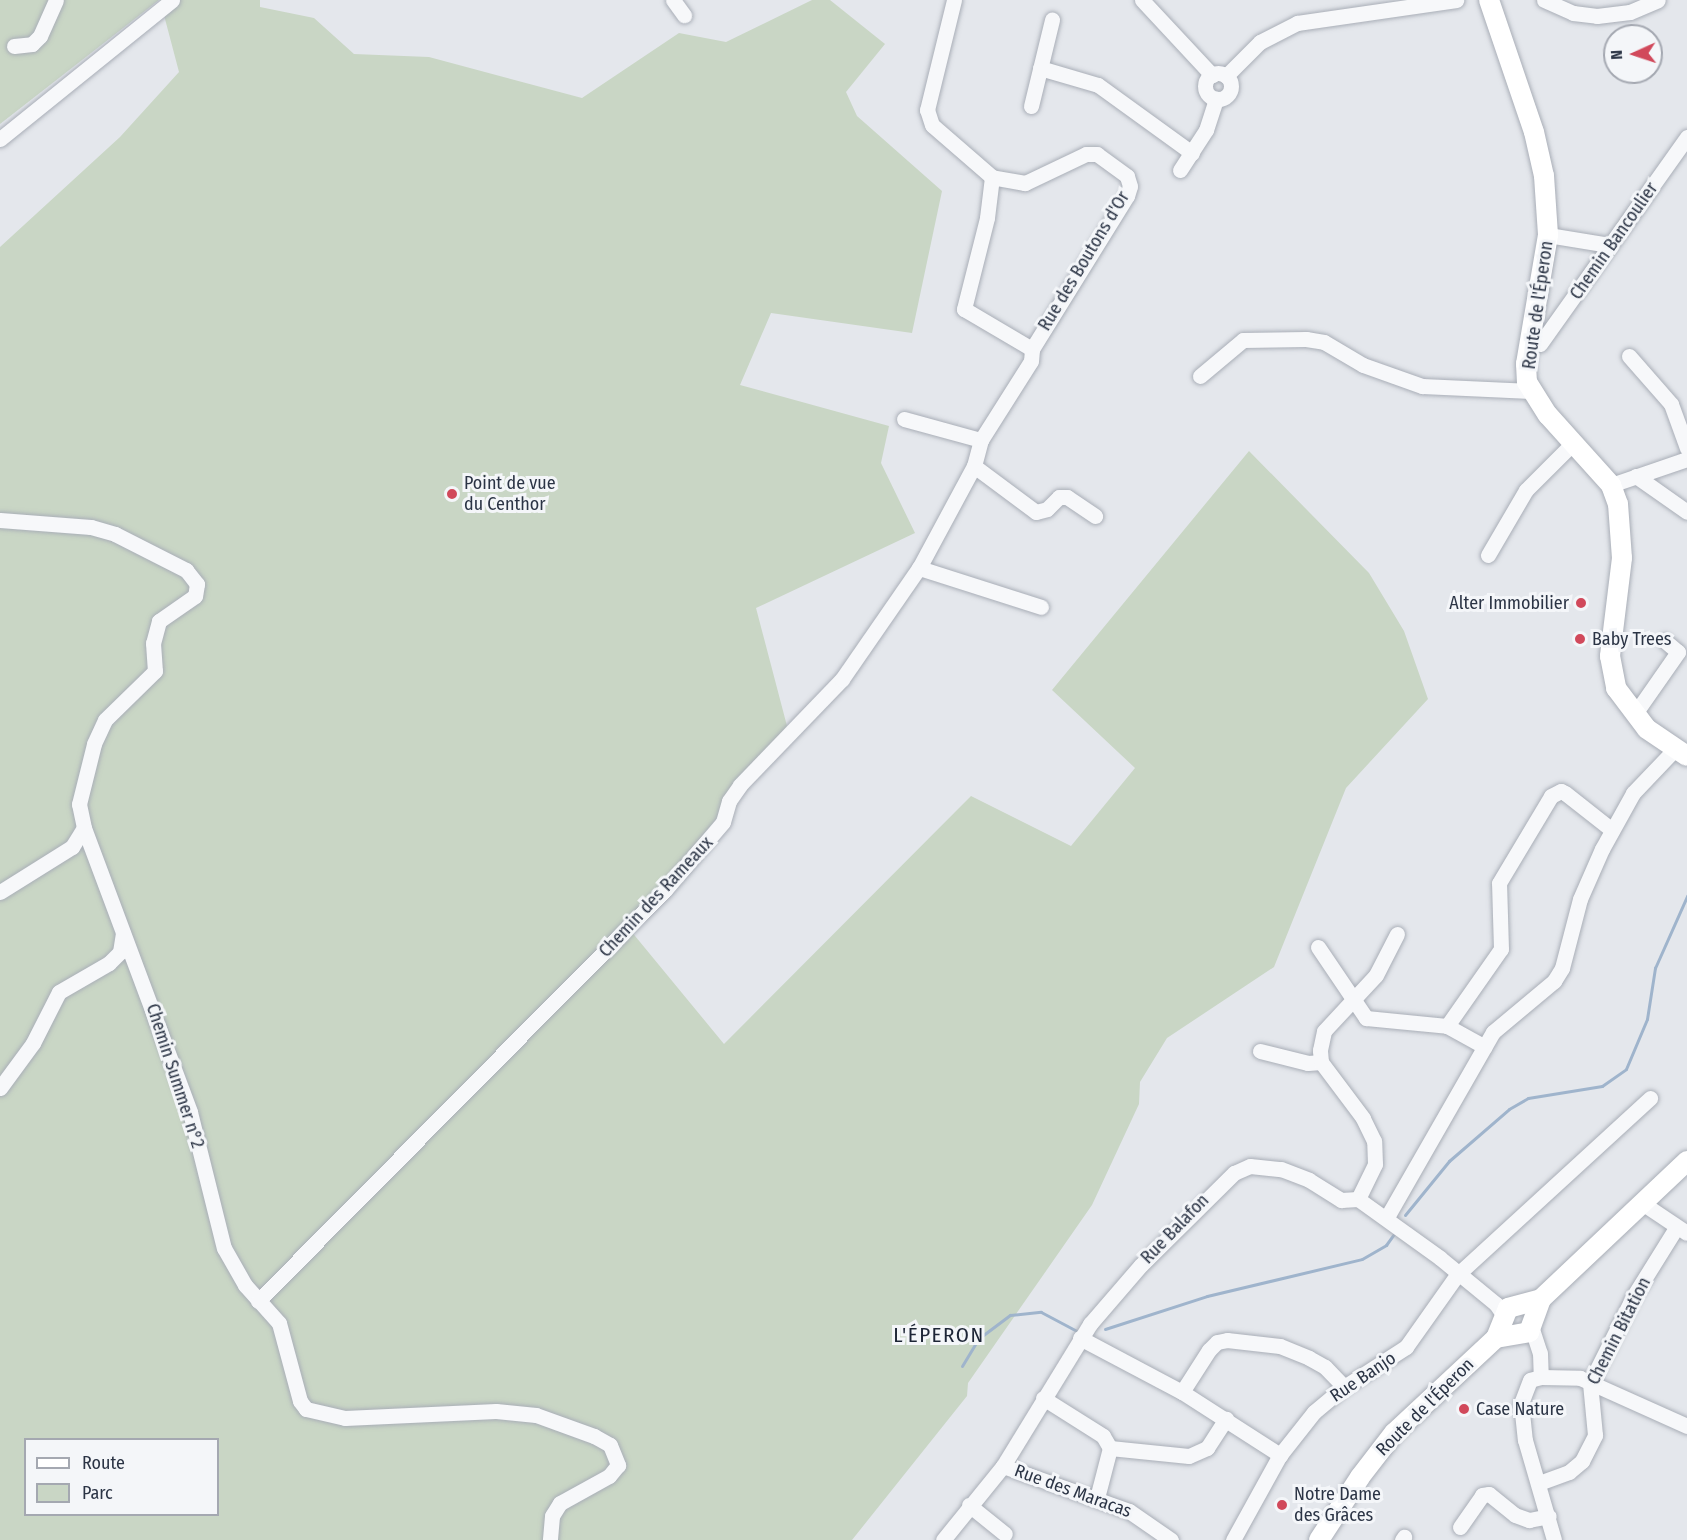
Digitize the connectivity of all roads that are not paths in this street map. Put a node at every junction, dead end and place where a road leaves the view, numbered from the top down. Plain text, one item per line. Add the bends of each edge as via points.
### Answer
1 (56, 0) edge
2 (172, 0) edge
3 (672, 0) edge
4 (954, 0) edge
5 (1142, 0) edge
6 (1456, 0) edge
7 (1488, 0) edge
8 (1498, 0) edge
9 (1544, 0) edge
10 (1658, 0) edge
11 (684, 15) dead end
12 (1052, 20) dead end
13 (14, 46) dead end
14 (1506, 47) junction
15 (1040, 68) junction
16 (1219, 76) junction
17 (1031, 106) dead end
18 (1687, 137) edge
19 (0, 139) edge
20 (1192, 153) junction
21 (1180, 170) dead end
22 (992, 177) junction
23 (1548, 235) junction
24 (1609, 245) junction
25 (1539, 344) dead end
26 (1032, 349) junction
27 (1629, 356) dead end
28 (1200, 376) dead end
29 (1531, 391) junction
30 (904, 419) dead end
31 (981, 440) junction
32 (1573, 443) junction
33 (1687, 448) edge
34 (1687, 459) edge
35 (974, 466) junction
36 (1636, 476) junction
37 (1611, 485) junction
38 (1687, 512) edge
39 (1095, 516) dead end
40 (0, 520) edge
41 (1488, 555) dead end
42 (919, 568) junction
43 (1041, 607) dead end
44 (1665, 640) dead end
45 (1634, 715) junction
46 (1682, 752) edge
47 (84, 828) junction
48 (1612, 830) junction
49 (0, 892) edge
50 (124, 930) junction
51 (1397, 934) dead end
52 (1318, 947) dead end
53 (1351, 1001) junction
54 (1448, 1026) junction
55 (1485, 1047) junction
56 (1260, 1051) dead end
57 (1321, 1062) junction
58 (0, 1088) edge
59 (1650, 1098) dead end
60 (1687, 1161) edge
61 (1358, 1199) junction
62 (1645, 1204) junction
63 (1387, 1217) junction
64 (1682, 1231) edge
65 (1457, 1275) junction
66 (258, 1300) junction
67 (1518, 1321) junction
68 (1080, 1338) junction
69 (1541, 1377) junction
70 (1590, 1383) junction
71 (1344, 1387) junction
72 (1182, 1392) junction
73 (1044, 1398) junction
74 (1226, 1419) junction
75 (1687, 1426) edge
76 (1110, 1448) junction
77 (1280, 1455) junction
78 (1003, 1466) junction
79 (1539, 1483) junction
80 (1097, 1498) junction
81 (969, 1505) junction
82 (1549, 1516) junction
83 (1460, 1527) dead end
84 (1005, 1534) dead end
85 (550, 1540) edge
86 (943, 1540) edge
87 (1171, 1540) edge
88 (1233, 1540) edge
89 (1319, 1540) edge
90 (1554, 1540) edge

1 - 13 street via 40,36 32,44
2 - 19 street
3 - 11 street
4 - 22 street via 929,117 940,133
5 - 16 street
6 - 16 street via 1297,23 1260,42
7 - 14 main road, Route de l'Éperon
8 - 14 main road, Route de l'Éperon
9 - 10 street via 1573,13 1597,16 1630,12
12 - 15 street
14 - 23 main road, Route de l'Éperon via 1544,176
15 - 17 street
15 - 20 street via 1098,85
16 - 20 street via 1206,86 1216,99
18 - 24 street, Chemin Bancoulier
20 - 21 street
22 - 26 street, Rue des Boutons d'Or via 987,218 964,309
22 - 26 street, Rue des Boutons d'Or via 1033,181 1086,154 1097,154 1127,176 1130,186
23 - 24 street
23 - 29 main road, Route de l'Éperon via 1526,364
24 - 25 street, Chemin Bancoulier
26 - 31 street, Rue des Boutons d'Or via 1031,361
27 - 33 street via 1671,404
28 - 29 street via 1242,340 1306,339 1324,342 1363,365 1422,386
29 - 32 main road, Route de l'Éperon
30 - 31 street
31 - 35 street, Chemin des Rameaux
32 - 37 main road, Route de l'Éperon
32 - 41 street via 1526,490
34 - 36 street
35 - 39 street via 1036,512 1066,497
35 - 42 street, Chemin des Rameaux
36 - 37 street
36 - 38 street
37 - 45 main road, Route de l'Éperon via 1622,522 1623,542 1610,656 1616,688
40 - 47 street, Chemin Summer n°2 via 91,527 115,534 186,570 197,584 195,596 159,621 153,643 154,671 116,705 101,728 79,793
42 - 43 street
42 - 66 street, Chemin des Rameaux via 842,679 740,785 729,801 723,822 665,890
44 - 45 street via 1678,652
45 - 46 main road, Route de l'Éperon
46 - 48 street via 1633,793
47 - 49 street via 72,847
47 - 50 street, Chemin Summer n°2
48 - 54 street via 1566,793 1551,796 1499,883 1501,949
48 - 55 street via 1580,899 1562,968 1554,981 1504,1022
50 - 58 street via 120,952 59,992 33,1044
50 - 66 street, Chemin Summer n°2 via 190,1112 224,1248
51 - 53 street via 1376,975
52 - 53 street
53 - 54 street via 1366,1018
53 - 57 street via 1324,1031
54 - 55 street
55 - 63 street via 1449,1116
56 - 57 street via 1308,1063
57 - 61 street via 1363,1118 1374,1141 1375,1164
59 - 65 street, Rue Banjo
60 - 62 main road, Route de l'Éperon
61 - 63 street, Rue Balafon
61 - 68 street, Rue Balafon via 1341,1200 1281,1168 1250,1166 1234,1173 1141,1265
62 - 64 street
62 - 67 main road, Route de l'Éperon
63 - 65 street, Rue Balafon
64 - 70 street, Chemin Bitation via 1633,1298
65 - 67 street, Rue Balafon
65 - 71 street, Rue Banjo via 1406,1347
66 - 85 street, Chemin Summer n°2 via 279,1323 296,1392 306,1408 345,1418 471,1412 528,1414 610,1445 616,1454 615,1470 560,1503 552,1516
67 - 69 street via 1540,1353
67 - 89 main road, Route de l'Éperon via 1394,1433
68 - 72 street
68 - 73 street, Rue Balafon
69 - 70 street via 1580,1378
69 - 79 street via 1530,1380 1521,1403 1525,1440
70 - 75 street
70 - 79 street, Chemin Bitation via 1595,1435 1582,1461 1569,1472
71 - 72 street via 1325,1367 1280,1346 1227,1340 1217,1342 1209,1350
71 - 77 street, Rue Banjo via 1314,1412
72 - 74 street
73 - 76 street via 1103,1436
73 - 78 street, Rue Balafon
74 - 76 street via 1207,1448 1189,1456
74 - 77 street
76 - 80 street
77 - 88 street, Rue Banjo
78 - 80 street, Rue des Maracas
78 - 81 street, Rue Balafon
79 - 82 street
80 - 87 street, Rue des Maracas via 1148,1521
81 - 84 street
81 - 86 street, Rue Balafon
82 - 83 street via 1529,1520 1515,1515 1489,1494 1482,1495
82 - 90 street

